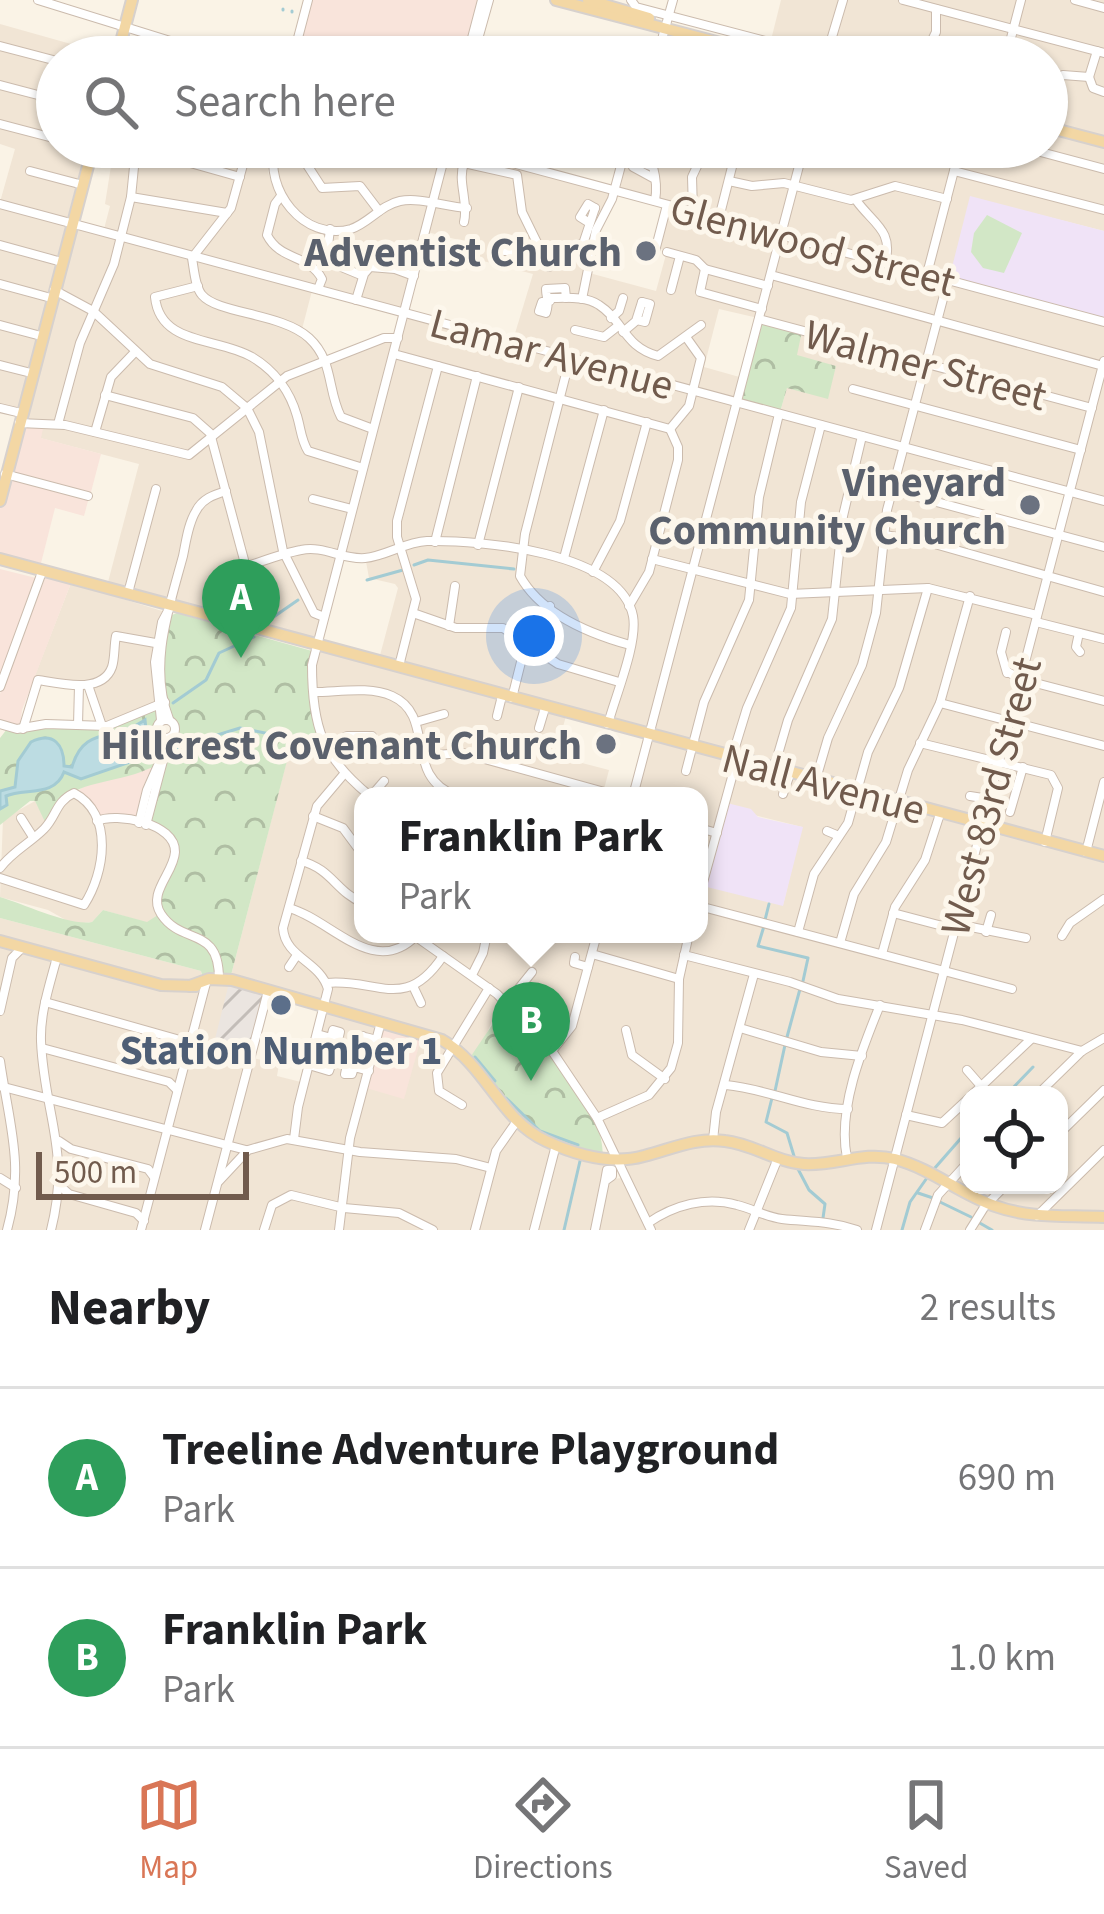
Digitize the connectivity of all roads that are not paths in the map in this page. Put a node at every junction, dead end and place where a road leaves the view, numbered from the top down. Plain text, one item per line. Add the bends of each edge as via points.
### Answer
1 (38, 0) edge
2 (129, 0) edge
3 (308, 0) edge
4 (486, 0) edge
5 (556, 0) edge
6 (588, 0) edge
7 (631, 0) edge
8 (673, 0) edge
9 (843, 0) edge
10 (903, 0) edge
11 (1021, 0) edge
12 (1075, 0) edge
13 (932, 5) edge
14 (1104, 8) edge
15 (839, 15) junction
16 (667, 22) junction
17 (123, 23) junction
18 (1013, 28) junction
19 (120, 36) edge
20 (158, 36) edge
21 (299, 36) edge
22 (475, 36) edge
23 (476, 36) edge
24 (663, 36) edge
25 (710, 36) edge
26 (718, 36) edge
27 (731, 36) edge
28 (834, 36) edge
29 (835, 36) edge
30 (935, 36) edge
31 (1011, 36) edge
32 (1042, 36) edge
33 (1068, 43) edge
34 (0, 46) edge
35 (1100, 52) edge
36 (36, 55) edge
37 (1068, 75) edge
38 (1089, 77) junction
39 (0, 85) edge
40 (1104, 92) edge
41 (36, 94) edge
42 (0, 124) edge
43 (36, 133) edge
44 (1068, 133) edge
45 (1104, 142) edge
46 (1068, 159) edge
47 (85, 168) edge
48 (133, 168) edge
49 (208, 168) edge
50 (242, 168) edge
51 (271, 168) edge
52 (309, 168) edge
53 (443, 168) edge
54 (463, 168) edge
55 (501, 168) edge
56 (517, 168) edge
57 (620, 168) edge
58 (696, 168) edge
59 (731, 168) edge
60 (799, 168) edge
61 (955, 168) edge
62 (958, 168) edge
63 (1104, 169) edge
64 (30, 171) dead end
65 (240, 177) junction
66 (655, 179) dead end
67 (729, 181) junction
68 (81, 184) junction
69 (794, 186) junction
70 (614, 190) junction
71 (280, 196) junction
72 (131, 197) junction
73 (946, 199) junction
74 (856, 200) junction
75 (655, 201) junction
76 (0, 204) edge
77 (432, 205) junction
78 (668, 205) junction
79 (466, 208) junction
80 (595, 208) dead end
81 (1104, 211) edge
82 (379, 212) junction
83 (692, 212) junction
84 (227, 213) junction
85 (718, 218) junction
86 (464, 222) dead end
87 (71, 223) junction
88 (330, 229) junction
89 (781, 235) junction
90 (122, 236) junction
91 (0, 245) edge
92 (584, 245) junction
93 (504, 251) dead end
94 (655, 251) dead end
95 (667, 252) dead end
96 (193, 255) junction
97 (545, 256) junction
98 (680, 256) junction
99 (885, 263) junction
100 (58, 264) junction
101 (549, 267) dead end
102 (705, 269) junction
103 (927, 274) junction
104 (771, 275) junction
105 (363, 276) junction
106 (414, 276) junction
107 (948, 280) junction
108 (0, 284) edge
109 (198, 286) junction
110 (765, 286) junction
111 (318, 289) junction
112 (671, 290) dead end
113 (52, 294) junction
114 (623, 298) dead end
115 (550, 299) dead end
116 (581, 299) junction
117 (356, 300) junction
118 (642, 302) dead end
119 (93, 311) junction
120 (759, 312) junction
121 (404, 313) junction
122 (936, 322) junction
123 (1104, 322) edge
124 (0, 325) edge
125 (617, 325) junction
126 (701, 325) dead end
127 (575, 330) dead end
128 (41, 336) junction
129 (686, 337) junction
130 (398, 338) junction
131 (134, 352) junction
132 (394, 354) junction
133 (570, 358) junction
134 (325, 359) junction
135 (926, 363) junction
136 (0, 365) edge
137 (438, 365) junction
138 (1104, 365) edge
139 (31, 374) junction
140 (477, 376) junction
141 (280, 381) junction
142 (519, 387) junction
143 (853, 389) dead end
144 (694, 391) junction
145 (105, 394) junction
146 (562, 399) junction
147 (738, 403) junction
148 (915, 405) junction
149 (0, 407) edge
150 (247, 408) junction
151 (1092, 408) junction
152 (604, 410) junction
153 (779, 414) junction
154 (19, 418) junction
155 (647, 422) junction
156 (58, 424) junction
157 (820, 425) junction
158 (374, 429) junction
159 (670, 429) junction
160 (95, 432) junction
161 (862, 436) junction
162 (213, 438) junction
163 (904, 447) junction
164 (1081, 450) junction
165 (5, 452) edge
166 (363, 468) junction
167 (2, 482) edge
168 (155, 489) dead end
169 (892, 490) junction
170 (226, 491) junction
171 (1070, 492) junction
172 (88, 496) dead end
173 (313, 499) dead end
174 (0, 501) edge
175 (1104, 501) edge
176 (352, 509) junction
177 (1058, 535) junction
178 (884, 536) junction
179 (435, 542) junction
180 (478, 545) junction
181 (400, 547) junction
182 (1104, 547) edge
183 (522, 549) junction
184 (284, 554) junction
185 (340, 555) junction
186 (564, 557) junction
187 (652, 559) junction
188 (0, 561) edge
189 (246, 567) junction
190 (693, 570) junction
191 (42, 572) junction
192 (593, 572) junction
193 (221, 573) dead end
194 (1047, 578) junction
195 (752, 585) junction
196 (455, 586) dead end
197 (928, 588) junction
198 (881, 589) junction
199 (1104, 592) edge
200 (837, 593) junction
201 (794, 594) junction
202 (128, 595) junction
203 (970, 596) junction
204 (629, 605) junction
205 (550, 606) junction
206 (169, 608) junction
207 (413, 614) junction
208 (324, 617) junction
209 (1036, 619) junction
210 (449, 626) junction
211 (246, 627) junction
212 (1006, 632) dead end
213 (1104, 639) edge
214 (159, 644) junction
215 (526, 644) junction
216 (630, 644) junction
217 (316, 646) junction
218 (398, 668) junction
219 (1021, 679) junction
220 (620, 682) junction
221 (83, 685) junction
222 (0, 687) edge
223 (314, 692) junction
224 (507, 698) junction
225 (1104, 701) edge
226 (163, 703) junction
227 (940, 703) junction
228 (545, 708) junction
229 (444, 714) dead end
230 (497, 716) dead end
231 (1010, 721) junction
232 (416, 722) junction
233 (0, 724) edge
234 (78, 725) junction
235 (608, 725) junction
236 (102, 727) junction
237 (539, 728) dead end
238 (23, 729) junction
239 (372, 736) dead end
240 (649, 736) junction
241 (920, 743) junction
242 (324, 746) junction
243 (1104, 746) edge
244 (692, 747) junction
245 (422, 756) junction
246 (734, 759) junction
247 (999, 761) junction
248 (1023, 767) junction
249 (774, 770) junction
250 (686, 771) dead end
251 (344, 774) junction
252 (790, 774) junction
253 (384, 781) dead end
254 (815, 781) junction
255 (1104, 782) edge
256 (360, 787) edge
257 (379, 787) edge
258 (442, 787) edge
259 (587, 787) edge
260 (635, 787) edge
261 (857, 792) junction
262 (783, 794) dead end
263 (970, 796) dead end
264 (989, 799) junction
265 (898, 803) junction
266 (1010, 812) dead end
267 (940, 814) junction
268 (313, 816) junction
269 (21, 818) dead end
270 (98, 823) junction
271 (142, 824) junction
272 (982, 824) junction
273 (708, 830) edge
274 (717, 832) junction
275 (33, 837) junction
276 (1046, 842) junction
277 (354, 843) edge
278 (1086, 852) junction
279 (1104, 856) edge
280 (301, 862) junction
281 (708, 865) edge
282 (0, 868) edge
283 (0, 878) edge
284 (354, 898) edge
285 (1104, 899) edge
286 (708, 901) edge
287 (288, 908) junction
288 (893, 913) junction
289 (991, 915) dead end
290 (955, 927) junction
291 (798, 932) junction
292 (986, 932) junction
293 (1062, 936) dead end
294 (1026, 938) dead end
295 (4, 942) edge
296 (354, 943) edge
297 (355, 943) edge
298 (405, 943) edge
299 (424, 943) edge
300 (484, 943) edge
301 (595, 943) edge
302 (687, 943) edge
303 (840, 943) junction
304 (23, 947) junction
305 (882, 954) junction
306 (297, 955) junction
307 (684, 955) junction
308 (443, 956) junction
309 (57, 957) junction
310 (12, 958) junction
311 (590, 960) junction
312 (289, 967) dead end
313 (944, 971) junction
314 (532, 972) dead end
315 (754, 974) junction
316 (472, 975) junction
317 (679, 979) junction
318 (215, 981) junction
319 (327, 983) junction
320 (412, 986) junction
321 (489, 988) junction
322 (1012, 989) dead end
323 (268, 992) junction
324 (45, 1002) junction
325 (421, 1003) dead end
326 (507, 1003) junction
327 (880, 1005) junction
328 (324, 1006) junction
329 (0, 1011) edge
330 (932, 1016) junction
331 (381, 1022) junction
332 (1104, 1025) edge
333 (740, 1028) junction
334 (626, 1030) dead end
335 (317, 1034) junction
336 (1018, 1035) junction
337 (363, 1036) dead end
338 (331, 1038) dead end
339 (1032, 1039) junction
340 (1102, 1039) edge
341 (376, 1040) junction
342 (191, 1042) junction
343 (453, 1046) junction
344 (1021, 1046) junction
345 (42, 1048) junction
346 (1071, 1049) junction
347 (552, 1051) junction
348 (1082, 1051) junction
349 (862, 1056) junction
350 (0, 1060) edge
351 (1073, 1060) junction
352 (309, 1065) junction
353 (354, 1067) dead end
354 (323, 1069) dead end
355 (967, 1070) dead end
356 (369, 1071) junction
357 (181, 1079) junction
358 (665, 1079) junction
359 (169, 1082) junction
360 (726, 1085) junction
361 (981, 1086) joint
362 (1046, 1086) edge
363 (2, 1087) edge
364 (1104, 1090) edge
365 (178, 1091) junction
366 (51, 1096) junction
367 (462, 1105) dead end
368 (960, 1106) edge
369 (848, 1109) junction
370 (906, 1115) junction
371 (597, 1118) junction
372 (517, 1120) junction
373 (1068, 1125) edge
374 (168, 1129) junction
375 (8, 1131) edge
376 (294, 1139) junction
377 (713, 1140) junction
378 (59, 1142) junction
379 (228, 1145) junction
380 (556, 1145) junction
381 (71, 1149) junction
382 (248, 1150) junction
383 (349, 1150) junction
384 (1104, 1150) edge
385 (60, 1156) junction
386 (778, 1158) junction
387 (847, 1158) junction
388 (610, 1159) junction
389 (894, 1159) junction
390 (158, 1165) junction
391 (491, 1168) junction
392 (148, 1169) junction
393 (960, 1170) edge
394 (155, 1178) junction
395 (10, 1181) edge
396 (218, 1181) junction
397 (605, 1181) dead end
398 (949, 1181) junction
399 (59, 1185) junction
400 (69, 1194) junction
401 (999, 1194) edge
402 (58, 1198) junction
403 (994, 1201) junction
404 (1051, 1202) junction
405 (344, 1208) junction
406 (147, 1209) junction
407 (757, 1212) junction
408 (136, 1213) junction
409 (1037, 1216) junction
410 (1055, 1217) junction
411 (1104, 1217) edge
412 (142, 1226) edge
413 (650, 1226) edge
414 (5, 1228) edge
415 (51, 1230) edge
416 (206, 1230) edge
417 (264, 1230) edge
418 (339, 1230) edge
419 (433, 1230) edge
420 (475, 1230) edge
421 (534, 1230) edge
422 (595, 1230) edge
423 (749, 1230) edge
424 (857, 1230) edge
425 (876, 1230) edge
426 (925, 1230) edge
427 (970, 1230) edge

1 - 17 street
2 - 17 main road
3 - 21 street
4 - 22 street
4 - 23 street
5 - 16 main road
6 - 16 main road
7 - 16 street
8 - 16 street
9 - 15 street
10 - 13 street
11 - 18 street
12 - 14 street
13 - 18 street
13 - 30 street
15 - 28 street
15 - 29 street
16 - 24 street
16 - 25 main road
16 - 26 main road
16 - 27 street
17 - 19 main road
17 - 20 street
18 - 31 street
18 - 32 street
33 - 35 street
34 - 36 street
35 - 38 street
37 - 38 street
38 - 40 street
39 - 41 street
42 - 43 street
44 - 45 main road
46 - 63 street
47 - 68 main road
48 - 72 street
49 - 65 street
50 - 65 street
51 - 71 street
52 - 82 street via 322,188 360,186
53 - 77 street
54 - 79 street
55 - 97 street via 518,176 522,212
56 - 70 street, Glenwood Street
57 - 70 street
58 - 83 street
59 - 67 street
60 - 69 street
61 - 73 street
62 - 81 street
64 - 68 street
65 - 84 street
66 - 75 street
67 - 69 street
67 - 85 street
68 - 87 main road
69 - 74 street
69 - 89 street
70 - 75 street, Glenwood Street
70 - 92 street
71 - 88 street via 303,219
71 - 111 street via 267,235 276,250 317,268
72 - 84 street
72 - 90 street
73 - 74 street via 895,186
73 - 103 street
74 - 99 street via 887,234
75 - 78 street, Glenwood Street
76 - 87 street, Lamar Avenue
77 - 79 street
77 - 82 street via 407,200
77 - 106 street
78 - 83 street, Glenwood Street
78 - 94 street
79 - 86 street
80 - 92 street
82 - 88 street via 355,227
83 - 85 street, Glenwood Street
84 - 96 street
85 - 89 street, Glenwood Street
87 - 90 street, Lamar Avenue
87 - 100 main road
88 - 105 street via 334,264
89 - 99 street, Glenwood Street
89 - 104 street
90 - 96 street, Lamar Avenue
90 - 119 street
91 - 100 street
92 - 97 street
92 - 116 street
93 - 97 street
95 - 98 street
96 - 109 street
96 - 111 street, Lamar Avenue
97 - 101 street
98 - 102 street
98 - 112 street
99 - 103 street, Glenwood Street
100 - 113 main road
102 - 110 street
102 - 120 street, Walmer Street via 700,292
103 - 107 street, Glenwood Street
104 - 110 street
104 - 122 street
105 - 106 street via 375,266
105 - 117 street
106 - 121 street
107 - 122 street
107 - 123 street, Glenwood Street
108 - 113 street
109 - 134 street via 210,301 294,327
109 - 141 street via 155,297 160,318 246,354
110 - 120 street
111 - 117 street, Lamar Avenue
113 - 119 street
113 - 128 main road
114 - 125 street
115 - 116 street
116 - 125 street via 600,305
117 - 121 street, Lamar Avenue
118 - 125 street via 637,320
119 - 131 street
119 - 156 street
120 - 135 street, Walmer Street
120 - 147 street
121 - 130 street
121 - 133 street, Lamar Avenue
122 - 135 street
122 - 138 street
124 - 128 street
125 - 127 street via 604,338
125 - 129 street via 639,350 658,356
126 - 129 street
128 - 139 main road
129 - 144 street via 700,354
130 - 132 street
130 - 134 street
131 - 145 street
131 - 150 street via 222,387
132 - 137 street
132 - 158 street
133 - 144 street, Lamar Avenue
133 - 146 street
134 - 141 street
134 - 158 street via 341,417
135 - 148 street
135 - 151 street, Walmer Street
136 - 139 street
137 - 140 street
137 - 181 street via 397,521
138 - 151 street, West 83rd Street
139 - 154 main road
140 - 142 street
140 - 179 street
141 - 150 street
141 - 166 street via 308,451
142 - 146 street
142 - 180 street
143 - 148 street
144 - 147 street, Lamar Avenue
144 - 159 street
145 - 160 street
145 - 162 street via 193,418
146 - 152 street
146 - 183 street
147 - 153 street, Lamar Avenue
147 - 190 street
148 - 163 street
148 - 164 street
149 - 154 street
150 - 162 street
150 - 184 street
151 - 164 street, West 83rd Street
152 - 155 street
152 - 186 street
153 - 157 street, Lamar Avenue
153 - 195 street via 759,496
154 - 156 street
154 - 165 main road
155 - 159 street
155 - 192 street via 620,521
156 - 160 street
157 - 161 street, Lamar Avenue
157 - 201 street via 801,502
158 - 166 street
159 - 187 street via 679,455
160 - 162 street via 184,455
161 - 163 street, Lamar Avenue
161 - 200 street via 843,516
162 - 170 street
163 - 169 street
163 - 171 street, Lamar Avenue
164 - 171 street, West 83rd Street
165 - 167 main road
166 - 176 street
167 - 172 street
167 - 174 main road
168 - 202 street
169 - 177 street
169 - 178 street
170 - 189 street
170 - 206 street via 195,513
171 - 175 street, Lamar Avenue
171 - 177 street, West 83rd Street
173 - 176 street
176 - 185 street
177 - 182 street
177 - 194 street, West 83rd Street
178 - 194 street
178 - 198 street
179 - 180 street
179 - 181 street
180 - 183 street
181 - 185 street via 366,558
181 - 207 street via 415,588
183 - 186 street
183 - 205 street via 524,584
184 - 185 street via 310,548
184 - 189 street
184 - 208 street via 314,613
185 - 208 street
186 - 192 street
187 - 190 street
187 - 204 street
188 - 191 main road, Nall Avenue
189 - 193 street
189 - 211 street
190 - 195 street
190 - 240 street
191 - 202 main road, Nall Avenue
191 - 222 street
192 - 204 street
194 - 199 street
194 - 209 street, West 83rd Street
195 - 201 street
195 - 244 street
196 - 210 street
197 - 198 street
197 - 203 street
197 - 261 street
198 - 200 street
198 - 254 street via 862,665
200 - 201 street
200 - 249 street
201 - 246 street
202 - 206 main road, Nall Avenue
203 - 209 street
203 - 227 street
204 - 216 street
205 - 215 street
205 - 216 street via 585,631
206 - 211 main road, Nall Avenue
206 - 214 street
207 - 210 street
207 - 218 street
208 - 217 street
209 - 213 street
209 - 219 street, West 83rd Street
210 - 215 street via 498,627
211 - 217 main road, Nall Avenue
212 - 219 street via 1007,674
214 - 221 street via 116,636 111,670
214 - 226 street
215 - 220 street via 568,668
215 - 224 street
216 - 220 street
217 - 218 main road, Nall Avenue
217 - 223 street
218 - 224 main road, Nall Avenue
219 - 225 street
219 - 231 street, West 83rd Street
220 - 235 street
221 - 234 street
221 - 236 street
221 - 238 street via 38,680
223 - 232 street via 384,693 403,702
223 - 242 street
224 - 228 main road, Nall Avenue
224 - 230 street
226 - 236 street
226 - 271 street via 174,727
227 - 231 street
227 - 241 street
228 - 235 main road, Nall Avenue
228 - 237 street
229 - 232 street
231 - 243 street
231 - 247 street, West 83rd Street
232 - 245 street
233 - 238 street
234 - 236 street
234 - 238 street
235 - 240 main road, Nall Avenue
239 - 242 street
240 - 244 main road, Nall Avenue
240 - 260 street
241 - 247 street
241 - 265 street
242 - 251 street
244 - 246 main road, Nall Avenue
244 - 250 street
245 - 258 street
245 - 259 street via 463,753
246 - 249 main road, Nall Avenue
246 - 274 street
247 - 248 street
247 - 264 street, West 83rd Street
248 - 266 street
248 - 276 street via 1056,781
249 - 252 main road, Nall Avenue
251 - 256 street
251 - 268 street
252 - 254 main road, Nall Avenue
252 - 262 street
253 - 257 street
254 - 261 main road, Nall Avenue
255 - 278 street
261 - 265 main road, Nall Avenue
261 - 291 street via 850,819 814,874
263 - 264 street
264 - 272 street, West 83rd Street
265 - 267 main road, Nall Avenue
265 - 303 street
267 - 272 main road, Nall Avenue
267 - 288 street via 926,860
268 - 277 street
268 - 280 street
269 - 275 street
270 - 271 street via 110,817
270 - 275 street via 74,793
270 - 283 street via 105,842 86,904
271 - 318 street via 175,846 159,911 214,950
272 - 276 main road, Nall Avenue
272 - 290 street, West 83rd Street
273 - 274 street
274 - 281 street
275 - 282 street
276 - 278 main road, Nall Avenue
278 - 279 main road, Nall Avenue
280 - 284 street via 322,868
280 - 287 street
285 - 293 street
286 - 291 street
287 - 296 street
287 - 306 street via 283,937
288 - 290 street
288 - 305 street
289 - 292 street
290 - 292 street
290 - 313 street, West 83rd Street
291 - 303 street
292 - 294 street
295 - 304 main road
295 - 310 street
297 - 298 street via 381,952
299 - 308 street
300 - 316 street
301 - 311 street
302 - 307 street
303 - 305 street
304 - 309 main road
304 - 310 street
305 - 313 street
306 - 312 street
306 - 319 street
307 - 315 street
307 - 317 street
308 - 316 street
308 - 320 street
309 - 318 main road via 166,986
309 - 324 street
310 - 329 street
311 - 317 street
311 - 347 street via 571,1030
313 - 322 street
313 - 330 street, West 83rd Street
314 - 326 street
315 - 327 street
315 - 333 street
316 - 321 street
317 - 358 street via 677,1050
318 - 323 main road
318 - 342 street
319 - 320 street via 386,992
319 - 328 street
320 - 325 street
321 - 326 street
321 - 343 street
323 - 328 main road
323 - 379 street
324 - 342 street
324 - 345 street
326 - 347 street
327 - 330 street
327 - 349 street
328 - 331 main road
328 - 335 street
330 - 336 street
330 - 370 street, West 83rd Street
331 - 341 street
331 - 343 main road
332 - 340 street
333 - 349 street
333 - 360 street
334 - 358 street via 632,1054
335 - 338 street
335 - 352 street
336 - 339 street
336 - 344 street
337 - 341 street
339 - 344 street
339 - 346 street
340 - 348 street
341 - 356 street
342 - 357 street
343 - 367 street via 436,1083
343 - 372 main road
344 - 361 street
345 - 359 street
345 - 366 street
346 - 348 street
346 - 351 street
347 - 371 street
348 - 351 street
349 - 369 street
350 - 363 street
351 - 362 street
352 - 354 street
352 - 376 street
353 - 356 street
355 - 361 street
356 - 383 street
357 - 359 street
357 - 365 street
358 - 371 street
359 - 365 street
360 - 369 street
360 - 377 street
363 - 366 street
363 - 375 street
364 - 373 street
365 - 374 street
366 - 374 street
366 - 378 street
368 - 370 street via 942,1123
369 - 387 street
370 - 389 street, West 83rd Street
371 - 388 street
372 - 380 main road
372 - 391 street
374 - 379 street
374 - 390 street
375 - 395 street
376 - 382 street
376 - 383 street
377 - 386 main road
377 - 388 main road
378 - 381 street
378 - 385 street
379 - 382 street
379 - 396 street
380 - 388 main road
380 - 421 street
381 - 385 street
381 - 392 street
382 - 396 street
383 - 391 street
383 - 405 street
384 - 404 street
385 - 399 street
386 - 387 main road
386 - 407 street
387 - 389 main road
388 - 413 street
389 - 398 main road
389 - 425 street, West 83rd Street
390 - 392 street
390 - 394 street
391 - 420 street
392 - 394 street
393 - 398 street
394 - 406 street
395 - 414 street
396 - 416 street
397 - 422 street
398 - 403 main road
398 - 426 street
399 - 400 street
399 - 402 street
400 - 402 street
400 - 408 street
401 - 403 street
402 - 415 street
403 - 409 main road
403 - 427 street
404 - 409 street
404 - 410 street
405 - 417 street via 281,1198
405 - 418 street
405 - 419 street via 399,1213
406 - 408 street
406 - 412 street
407 - 413 street via 694,1203
407 - 423 street
407 - 424 street
408 - 412 street
409 - 410 main road
410 - 411 main road

